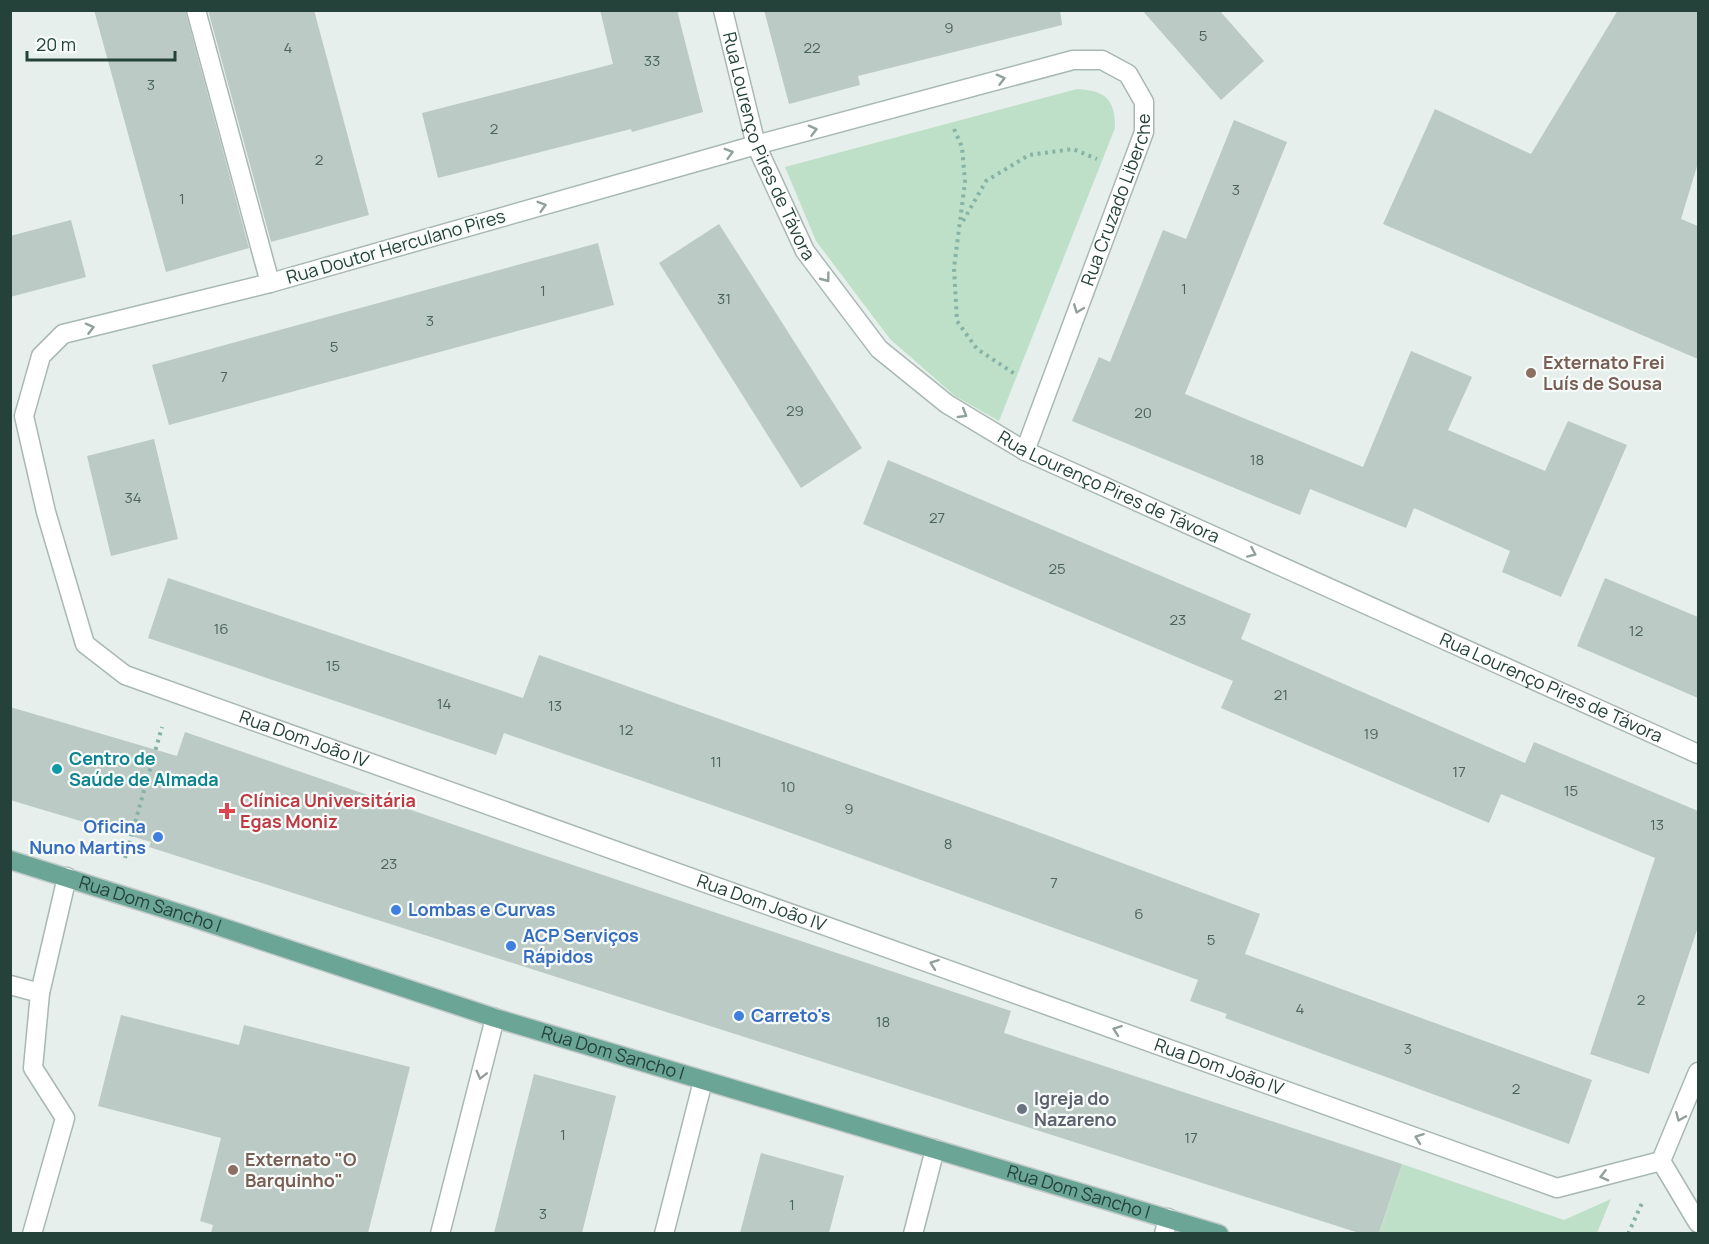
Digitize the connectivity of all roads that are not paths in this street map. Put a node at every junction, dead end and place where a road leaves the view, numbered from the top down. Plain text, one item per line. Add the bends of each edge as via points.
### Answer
1 (196, 10) edge
2 (723, 10) edge
3 (756, 145) junction
4 (270, 283) junction
5 (41, 356) joint
6 (1025, 451) junction
7 (1698, 754) edge
8 (10, 860) edge
9 (67, 877) junction
10 (10, 985) edge
11 (40, 993) junction
12 (495, 1018) junction
13 (1698, 1072) edge
14 (703, 1081) junction
15 (935, 1149) junction
16 (1661, 1161) junction
17 (1698, 1223) edge
18 (1166, 1226) edge
19 (32, 1233) edge
20 (441, 1233) edge
21 (664, 1233) edge
22 (913, 1233) edge
23 (1219, 1233) edge

1 - 4 street
2 - 3 street, Rua Lourenço Pires de Távora
4 -> 3 street, Rua Doutor Herculano Pires
3 -> 6 street, Rua Lourenço Pires de Távora via 805,251 879,349 947,404
3 -> 6 street, Rua Cruzado Liberche via 1074,60 1102,60 1128,74 1144,102 1144,132
5 -> 4 street, Rua Doutor Herculano Pires via 63,334
16 -> 5 street, Rua Dom João IV via 1557,1188 125,675 85,644 46,512 24,416
6 -> 7 street, Rua Lourenço Pires de Távora
8 - 9 main road, Rua Dom Sancho I
9 - 11 street
9 - 12 main road, Rua Dom Sancho I
10 - 11 street
11 - 19 street via 33,1068 65,1118
12 - 14 main road, Rua Dom Sancho I
12 -> 20 street
13 -> 16 street
14 - 15 main road, Rua Dom Sancho I
14 - 21 street
15 - 18 main road, Rua Dom Sancho I
15 - 22 street
16 - 17 street
18 - 23 main road, Rua Dom Sancho I

